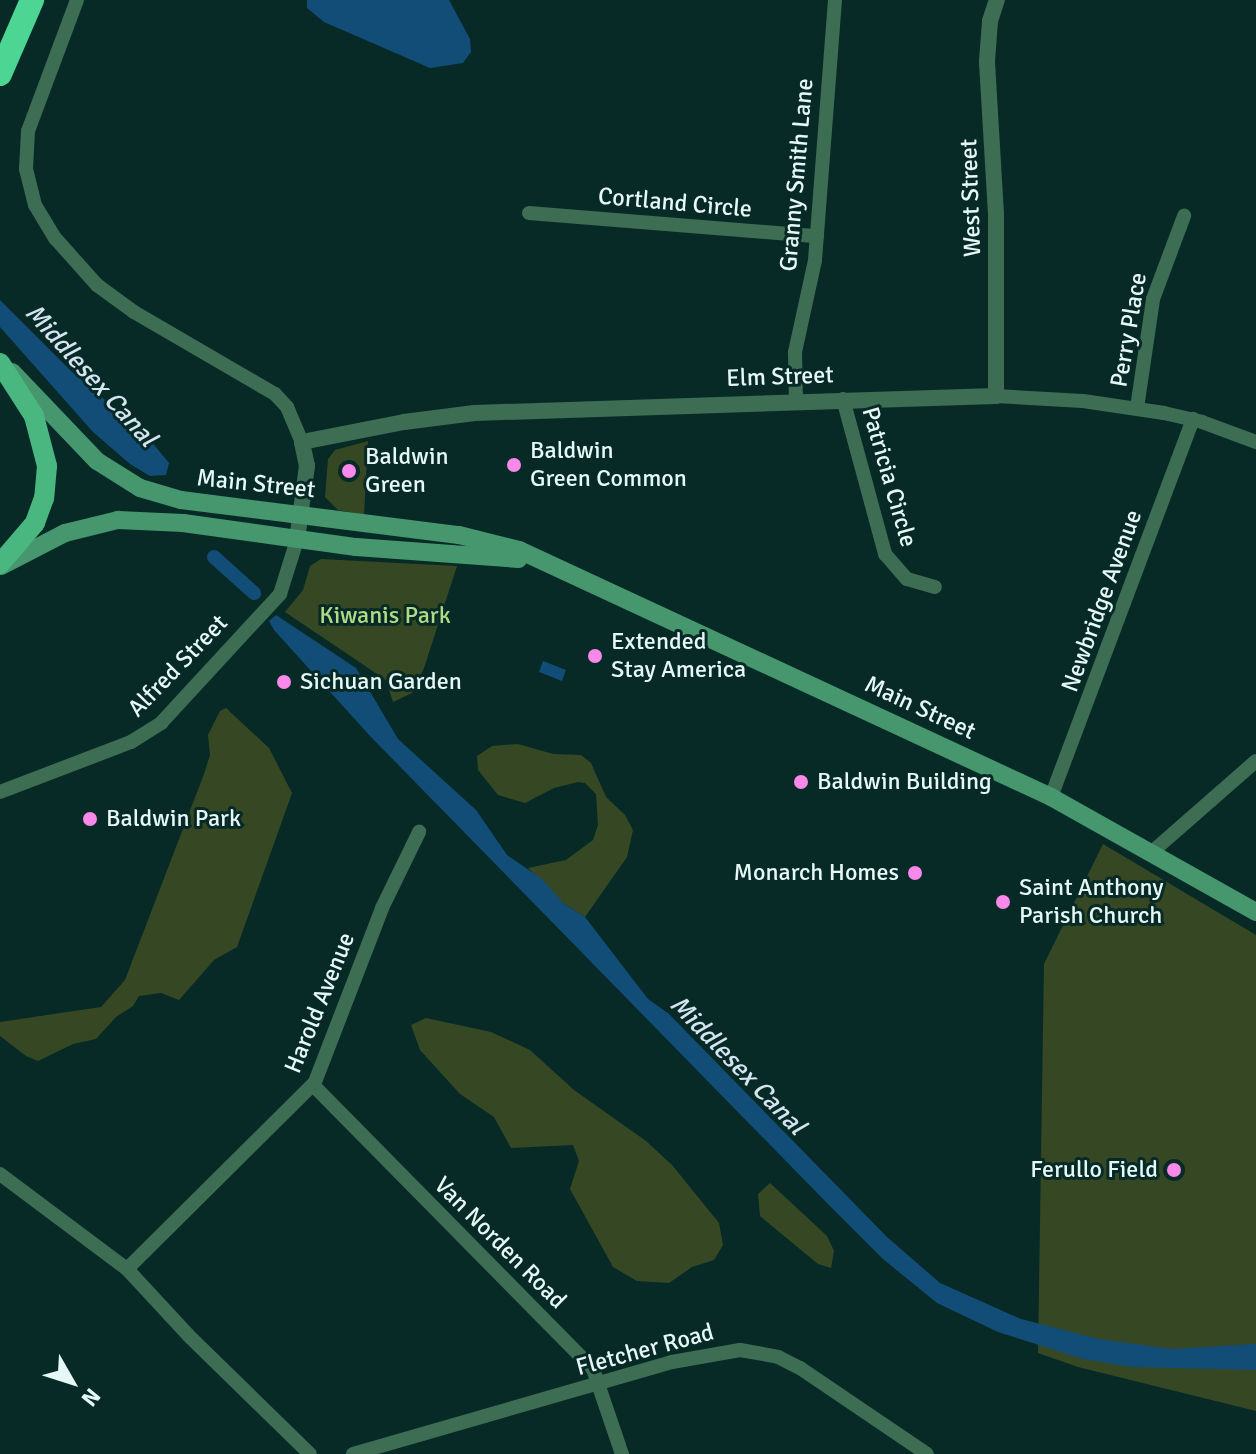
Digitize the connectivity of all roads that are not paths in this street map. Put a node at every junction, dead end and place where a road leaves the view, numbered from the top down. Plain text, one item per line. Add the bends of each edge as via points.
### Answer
1 (32, 0) edge
2 (77, 0) edge
3 (835, 0) edge
4 (997, 0) edge
5 (0, 74) edge
6 (529, 213) dead end
7 (1184, 216) dead end
8 (817, 236) junction
9 (0, 362) edge
10 (996, 396) junction
11 (843, 399) junction
12 (796, 401) junction
13 (1137, 408) junction
14 (1193, 419) junction
15 (302, 442) junction
16 (1256, 442) edge
17 (301, 513) junction
18 (297, 540) junction
19 (0, 565) edge
20 (553, 565) junction
21 (935, 587) dead end
22 (1256, 761) edge
23 (0, 792) edge
24 (1051, 797) junction
25 (419, 832) dead end
26 (1152, 852) junction
27 (1256, 912) edge
28 (313, 1085) junction
29 (0, 1174) edge
30 (127, 1269) junction
31 (600, 1384) junction
32 (310, 1454) edge
33 (353, 1454) edge
34 (622, 1454) edge
35 (927, 1454) edge

1 - 5 highway
2 - 15 street via 28,131 26,169 35,205 55,238 105,292 275,394 287,407
3 - 8 street, Granny Smith Lane
4 - 10 street, West Street via 987,61 996,214
6 - 8 street, Cortland Circle
7 - 13 street, Perry Place via 1153,299
8 - 12 street, Granny Smith Lane via 796,338
9 - 17 main road, Main Street via 97,461 132,485 181,500
9 - 19 main road via 34,416 47,466 35,523
10 - 11 street, Elm Street
10 - 13 street, Elm Street
11 - 12 street, Elm Street
11 - 21 street, Patricia Circle via 885,554 907,579
12 - 15 street, Elm Street via 455,414
13 - 14 street, Elm Street
14 - 16 street, Elm Street
14 - 24 street, Newbridge Avenue
15 - 17 street via 307,466
17 - 18 street
17 - 20 main road, Main Street via 488,541
18 - 19 main road, Main Street via 183,523 118,520 65,533
18 - 20 main road, Main Street
18 - 23 street, Alfred Street via 280,594 161,723 115,749
20 - 24 main road, Main Street
22 - 26 street
24 - 26 main road, Main Street
25 - 28 street, Harold Avenue via 377,920
26 - 27 main road, Main Street
28 - 30 street, Harold Avenue
28 - 31 street, Van Norden Road via 593,1369
29 - 30 street
30 - 32 street
31 - 33 street, Fletcher Road
31 - 34 street, Van Norden Road
31 - 35 street, Fletcher Road via 706,1353 759,1352 830,1386

